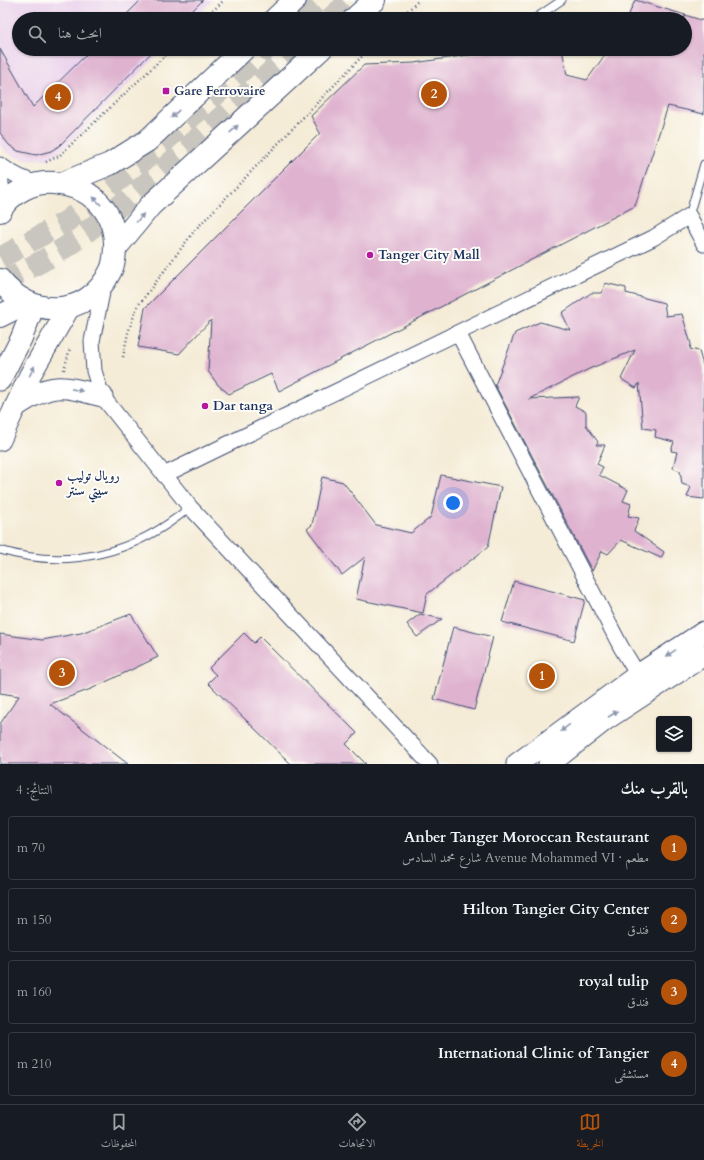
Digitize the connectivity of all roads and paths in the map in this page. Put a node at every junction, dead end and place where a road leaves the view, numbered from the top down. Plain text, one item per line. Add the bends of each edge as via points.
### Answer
1 (224, 0) edge
2 (295, 0) edge
3 (375, 0) edge
4 (419, 0) edge
5 (562, 0) edge
6 (211, 12) edge
7 (278, 12) edge
8 (362, 12) edge
9 (406, 12) edge
10 (544, 12) edge
11 (165, 56) edge
12 (237, 56) edge
13 (313, 56) edge
14 (362, 56) edge
15 (704, 164) edge
16 (0, 165) edge
17 (0, 172) edge
18 (40, 173) junction
19 (61, 184) junction
20 (2, 208) edge
21 (689, 216) junction
22 (704, 244) edge
23 (115, 249) junction
24 (0, 280) edge
25 (105, 281) junction
26 (30, 304) junction
27 (70, 306) junction
28 (0, 316) edge
29 (458, 333) junction
30 (123, 357) dead end
31 (0, 380) edge
32 (102, 396) junction
33 (15, 407) junction
34 (0, 440) edge
35 (164, 475) junction
36 (190, 507) junction
37 (0, 550) edge
38 (704, 632) edge
39 (701, 661) edge
40 (638, 675) junction
41 (430, 764) edge
42 (517, 764) edge
43 (549, 764) edge

1 - 6 path
2 - 7 main road
3 - 8 main road
4 - 9 path
5 - 10 lane
11 - 18 path
12 -> 19 main road via 146,141 110,164
23 -> 13 main road via 150,206
14 - 30 path via 195,230 137,307
15 - 21 lane
16 - 18 street via 17,176
17 - 20 street
18 - 19 main road
18 - 20 main road
23 -> 19 main road via 114,230 107,213 95,198 79,188
21 - 22 street
21 - 29 street via 653,238
23 - 25 main road via 112,266
24 - 26 main road via 12,294
25 - 27 main road via 83,301
25 - 32 street via 92,341 94,371
26 - 27 main road via 52,309
26 - 28 main road
26 - 31 main road via 21,340
33 -> 27 main road via 46,344
29 - 35 street
29 - 40 street via 617,640
33 -> 32 main road via 47,388 78,390
32 - 35 street
33 - 34 main road
35 - 36 street
36 - 37 lane via 148,537 124,548 99,554 59,560 40,559
36 - 41 street
38 -> 40 main road
43 -> 39 main road via 605,720
40 -> 42 main road

